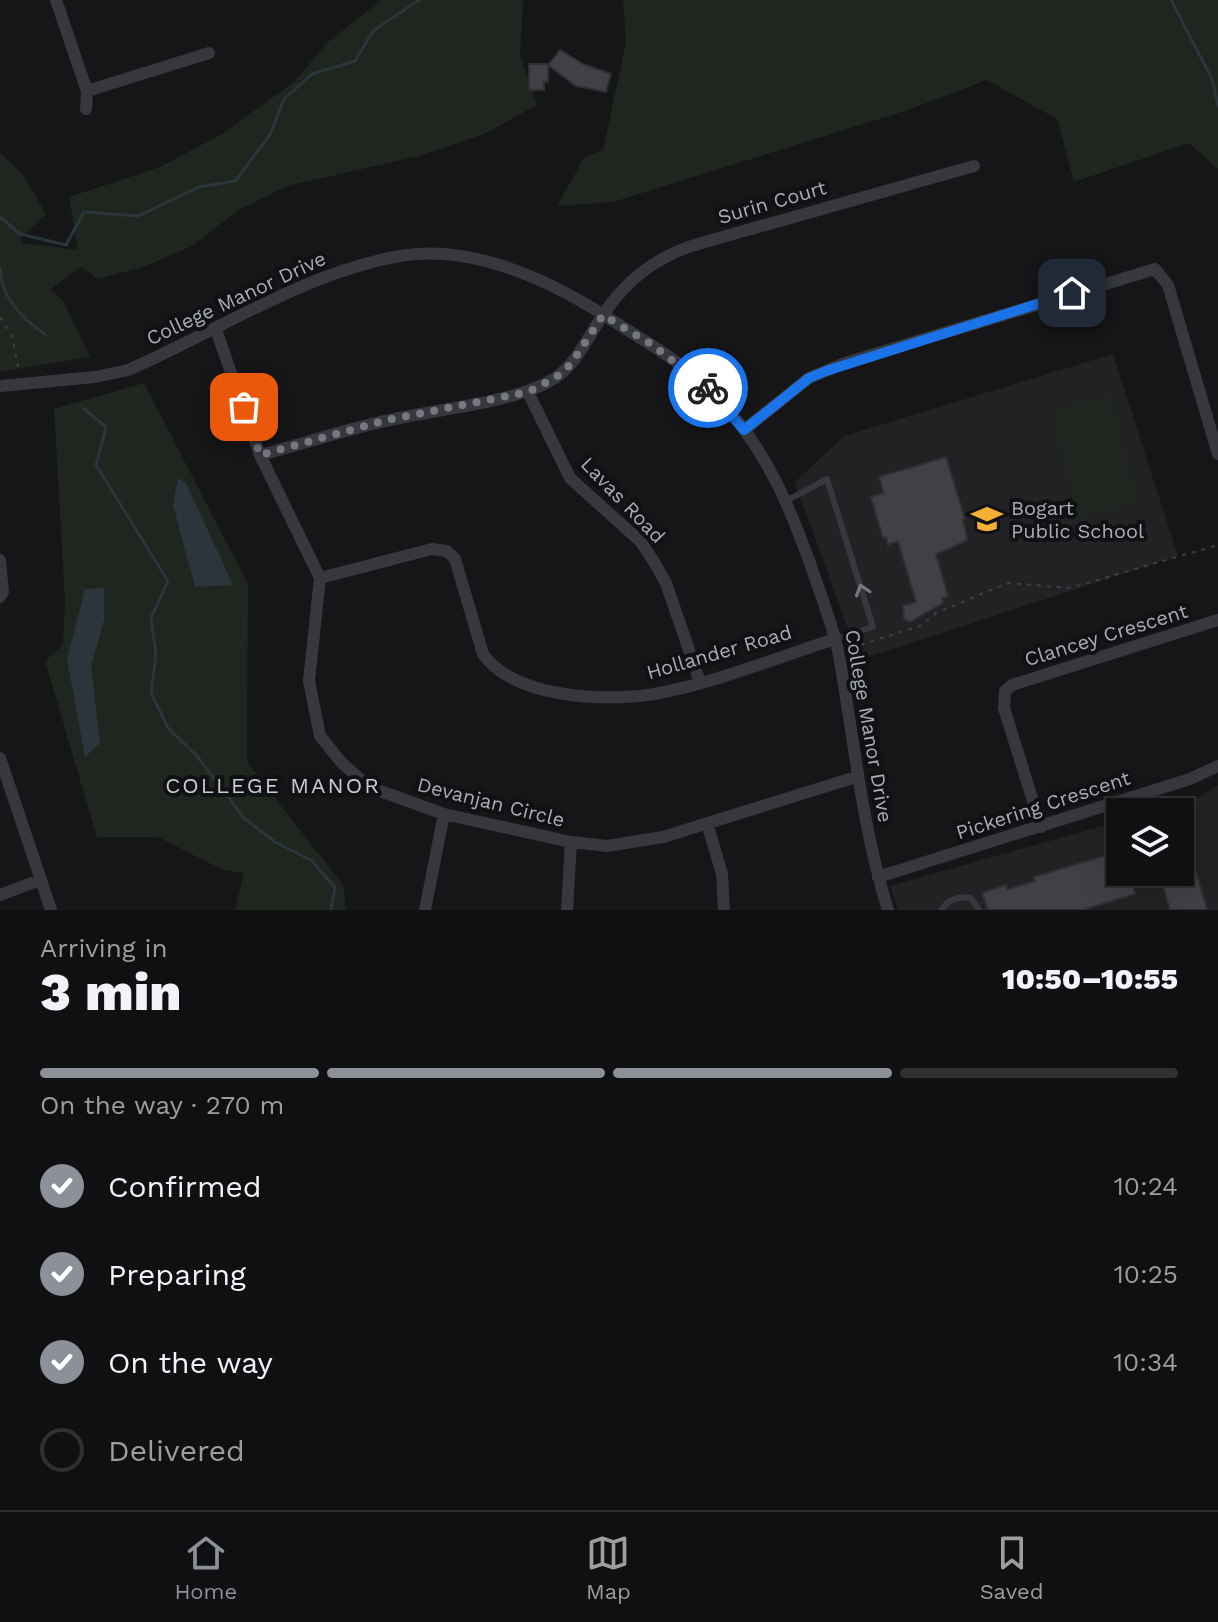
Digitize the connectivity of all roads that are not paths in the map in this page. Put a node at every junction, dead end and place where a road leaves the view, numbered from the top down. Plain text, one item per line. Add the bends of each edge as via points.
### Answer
1 (58, 0) edge
2 (209, 53) dead end
3 (87, 91) junction
4 (86, 109) dead end
5 (974, 166) dead end
6 (603, 315) junction
7 (216, 330) junction
8 (0, 386) edge
9 (528, 392) junction
10 (744, 430) junction
11 (1218, 454) edge
12 (260, 455) junction
13 (788, 500) junction
14 (0, 560) edge
15 (320, 578) junction
16 (0, 597) edge
17 (1218, 620) edge
18 (837, 646) junction
19 (700, 682) junction
20 (0, 758) edge
21 (1218, 766) edge
22 (856, 777) junction
23 (444, 814) junction
24 (707, 823) junction
25 (1041, 827) junction
26 (571, 842) junction
27 (878, 877) junction
28 (40, 880) junction
29 (0, 895) edge
30 (51, 910) edge
31 (425, 910) edge
32 (567, 910) edge
33 (724, 910) edge
34 (888, 910) edge
35 (942, 910) edge
36 (979, 910) edge

1 - 3 street
2 - 3 street
3 - 4 street
5 - 6 street, Surin Court via 674,251 633,278
6 - 7 street, College Manor Drive via 546,283 488,261 404,255 316,280
6 - 9 street, Surin Court via 571,364
6 - 10 street, College Manor Drive via 691,373
7 - 8 street, College Manor Drive via 128,370
7 - 12 street
9 - 12 street, Surin Court via 387,420
9 - 19 street, Lavas Road via 570,478 641,542 654,562
10 - 11 street via 809,378 836,367 1155,269 1168,285
10 - 13 street, College Manor Drive
12 - 15 street
13 - 18 street, College Manor Drive
18 -> 13 lane via 873,627 827,479
14 - 16 street
15 - 19 street, Hollander Road via 432,549 447,551 455,559 483,654 509,678 538,690 621,696
15 - 23 street, Devanjan Circle via 309,681 320,736 369,787
17 - 25 street, Clancey Crescent via 1005,691 1004,708
18 - 19 street, Hollander Road
18 - 22 street, College Manor Drive
20 - 28 street
21 - 25 street, Pickering Crescent
22 - 24 street, Devanjan Circle
22 - 27 street, College Manor Drive
23 - 26 street, Devanjan Circle
23 - 31 street
24 - 26 street, Devanjan Circle via 630,844
24 - 33 street via 722,874
25 - 27 street, Pickering Crescent
26 - 32 street
27 - 34 street, College Manor Drive
28 - 29 street
28 - 30 street
35 - 36 lane via 965,897

